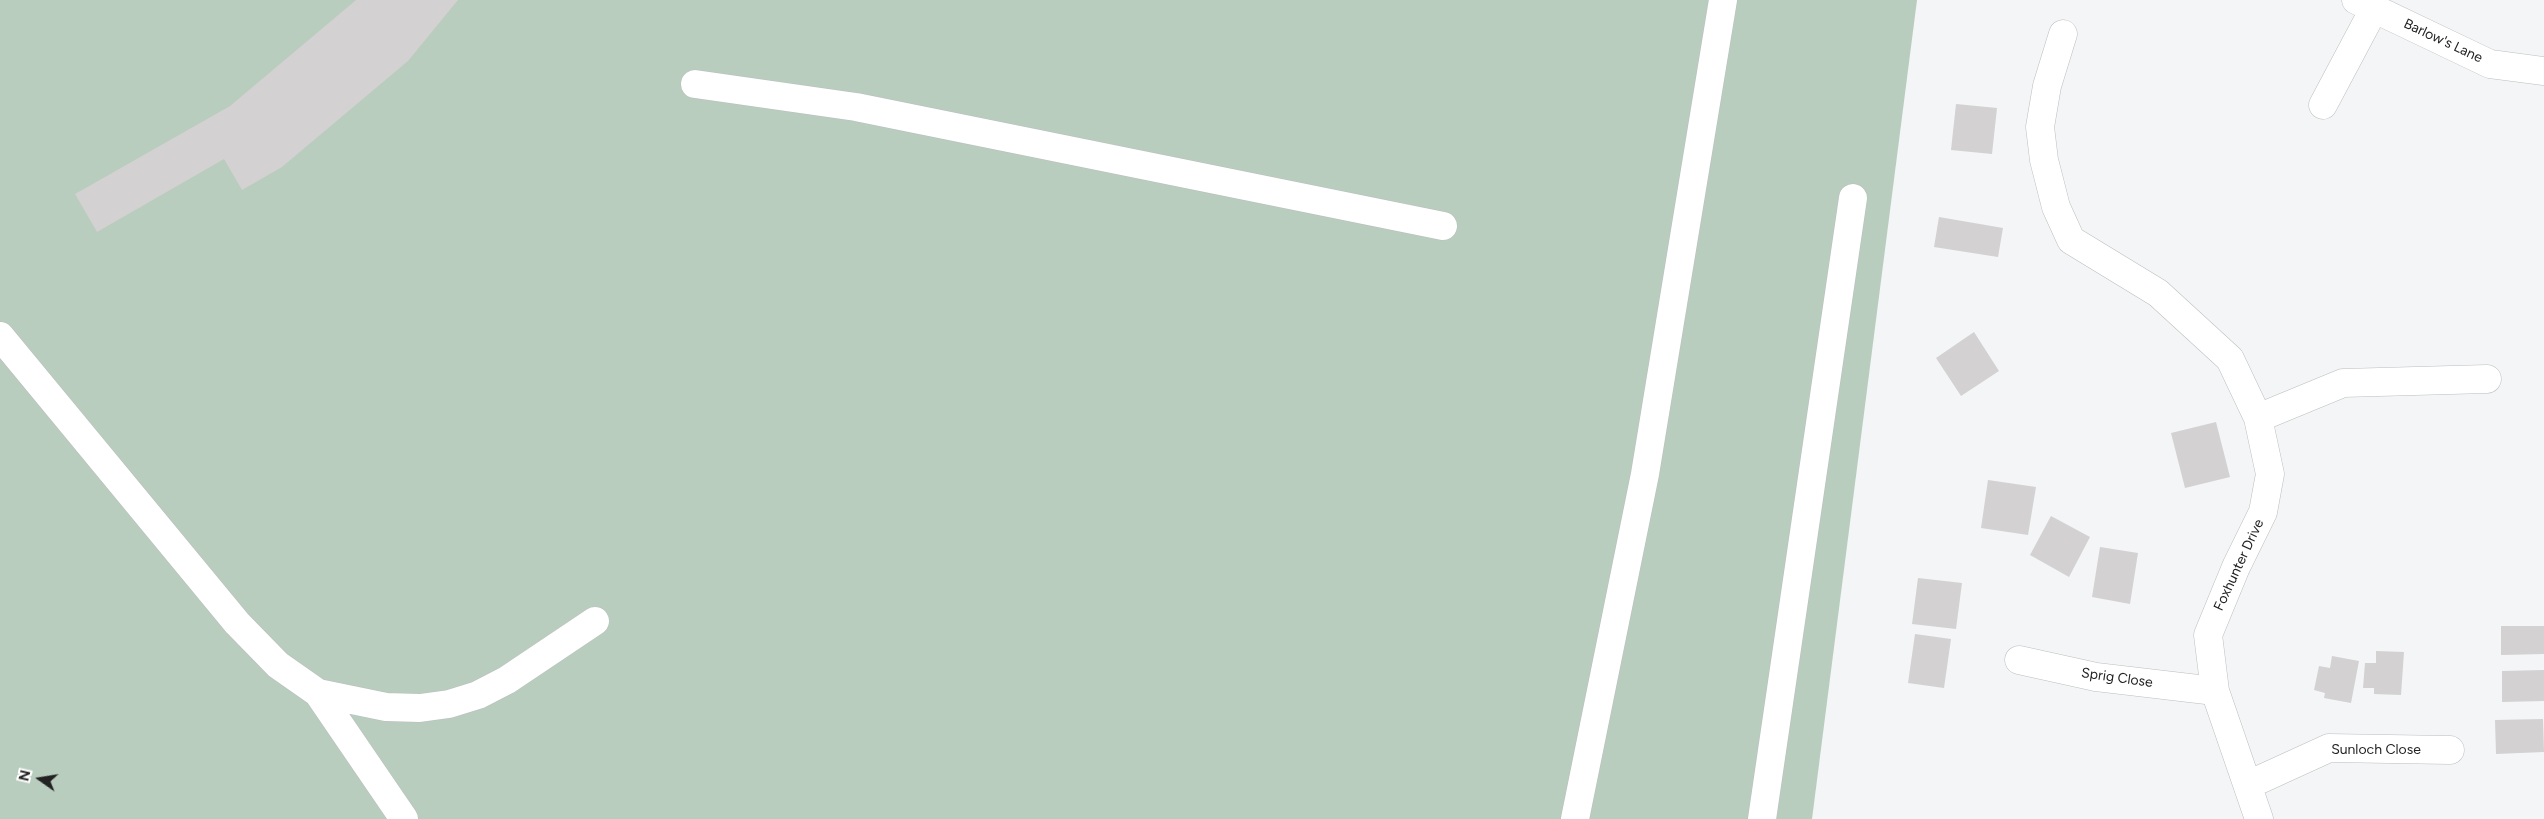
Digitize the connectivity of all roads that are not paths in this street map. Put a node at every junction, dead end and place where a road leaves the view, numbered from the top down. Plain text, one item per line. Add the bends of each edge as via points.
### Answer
1 (1723, 0) edge
2 (2365, 4) edge
3 (2063, 34) dead end
4 (2544, 71) edge
5 (695, 84) dead end
6 (2323, 104) dead end
7 (1853, 198) dead end
8 (1443, 226) dead end
9 (0, 336) edge
10 (2487, 379) dead end
11 (2258, 418) junction
12 (596, 621) dead end
13 (2020, 660) dead end
14 (2215, 691) junction
15 (318, 693) junction
16 (2450, 750) dead end
17 (2248, 785) junction
18 (404, 819) edge
19 (1575, 819) edge
20 (1762, 819) edge
21 (2259, 819) edge

1 - 19 street via 1645,474
2 - 4 street, Barlow's Lane via 2490,64
2 - 6 street, Barlow's Lane
3 - 11 street, Foxhunter Drive via 2047,86 2040,127 2054,198 2071,240 2158,293 2230,360
5 - 8 street via 866,108
7 - 20 street
9 - 15 street via 237,623 278,665
10 - 11 street via 2342,383
11 - 14 street, Foxhunter Drive via 2270,474 2264,512 2236,567 2208,635
12 - 15 street via 507,680 478,695 449,704 420,708 386,707
13 - 14 street, Sprig Close via 2096,677
14 - 17 street, Foxhunter Drive
15 - 18 street
16 - 17 street, Sunloch Close via 2329,748
17 - 21 street, Foxhunter Drive

